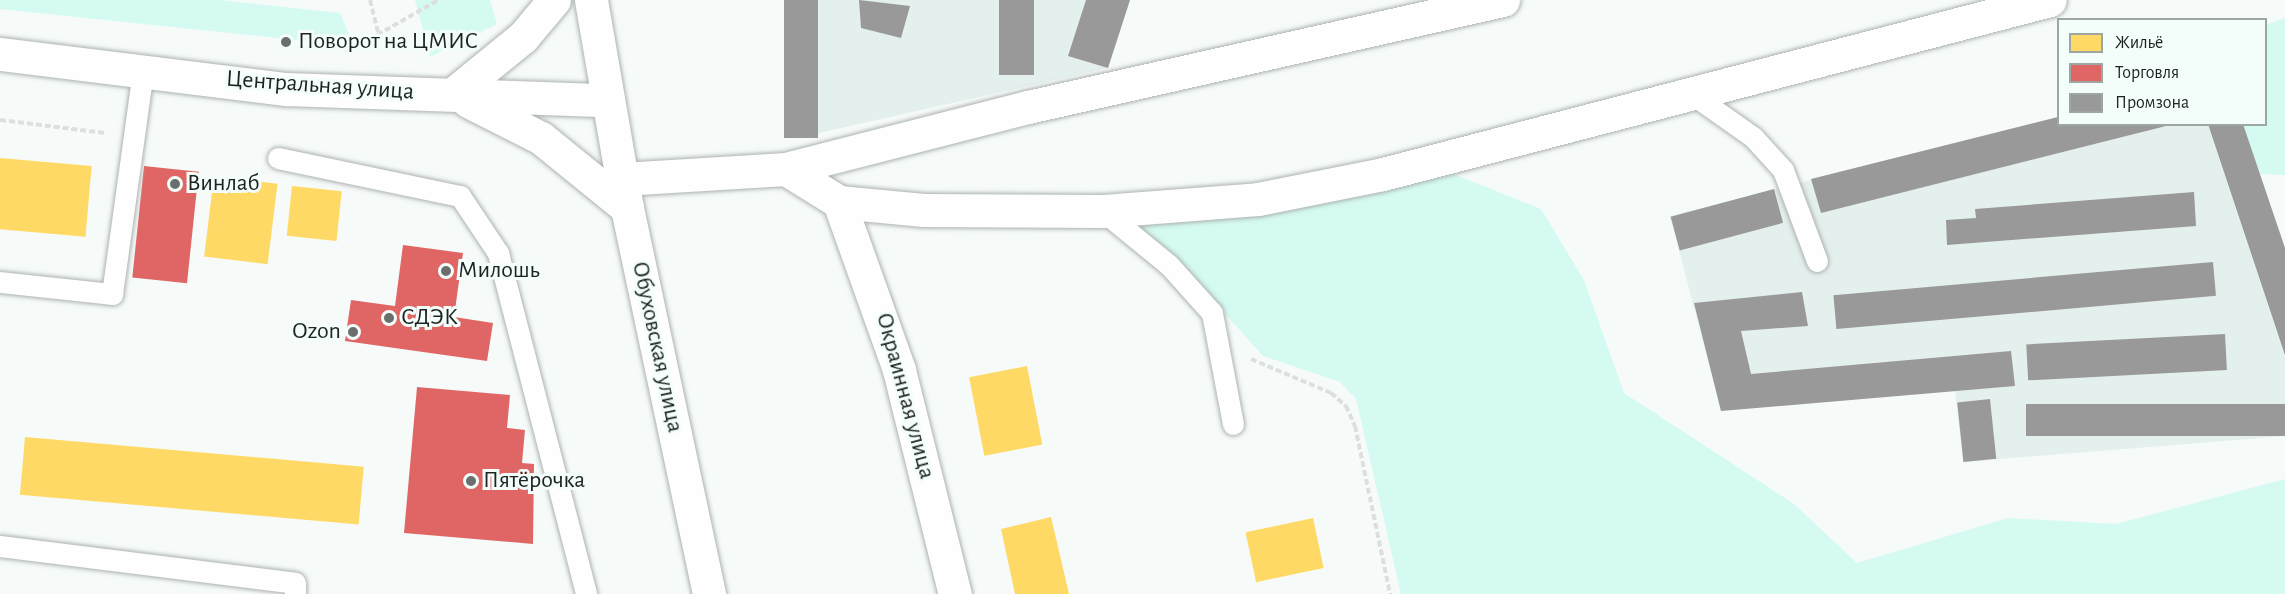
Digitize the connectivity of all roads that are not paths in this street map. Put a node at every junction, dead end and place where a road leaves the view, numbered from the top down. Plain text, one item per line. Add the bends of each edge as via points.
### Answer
1 (554, 0) edge
2 (591, 0) edge
3 (1503, 0) edge
4 (2050, 0) edge
5 (0, 54) edge
6 (143, 70) junction
7 (453, 94) junction
8 (1692, 94) junction
9 (606, 100) junction
10 (278, 158) dead end
11 (786, 169) junction
12 (624, 193) junction
13 (839, 202) junction
14 (1103, 212) junction
15 (1817, 261) dead end
16 (0, 282) edge
17 (1233, 424) dead end
18 (0, 546) edge
19 (295, 594) edge
20 (586, 594) edge
21 (709, 594) edge
22 (955, 594) edge

1 - 7 street via 523,37
2 - 9 street, Обуховская улица
3 - 11 street via 1028,107
4 - 8 street
5 - 6 street, Центральная улица
6 - 7 street, Центральная улица via 286,89
6 - 16 lane via 112,294
7 - 9 street, Центральная улица
7 - 12 street via 541,138
8 - 14 street via 1383,174 1258,199
8 - 15 lane via 1753,137 1782,170
9 - 12 street, Обуховская улица
10 - 20 lane via 460,196 498,253
11 - 12 street
11 - 13 street
12 - 21 street, Обуховская улица
13 - 14 street via 924,210
13 - 22 street, Окраинная улица via 899,370
14 - 17 lane via 1170,265 1212,313
18 - 19 lane via 295,583

